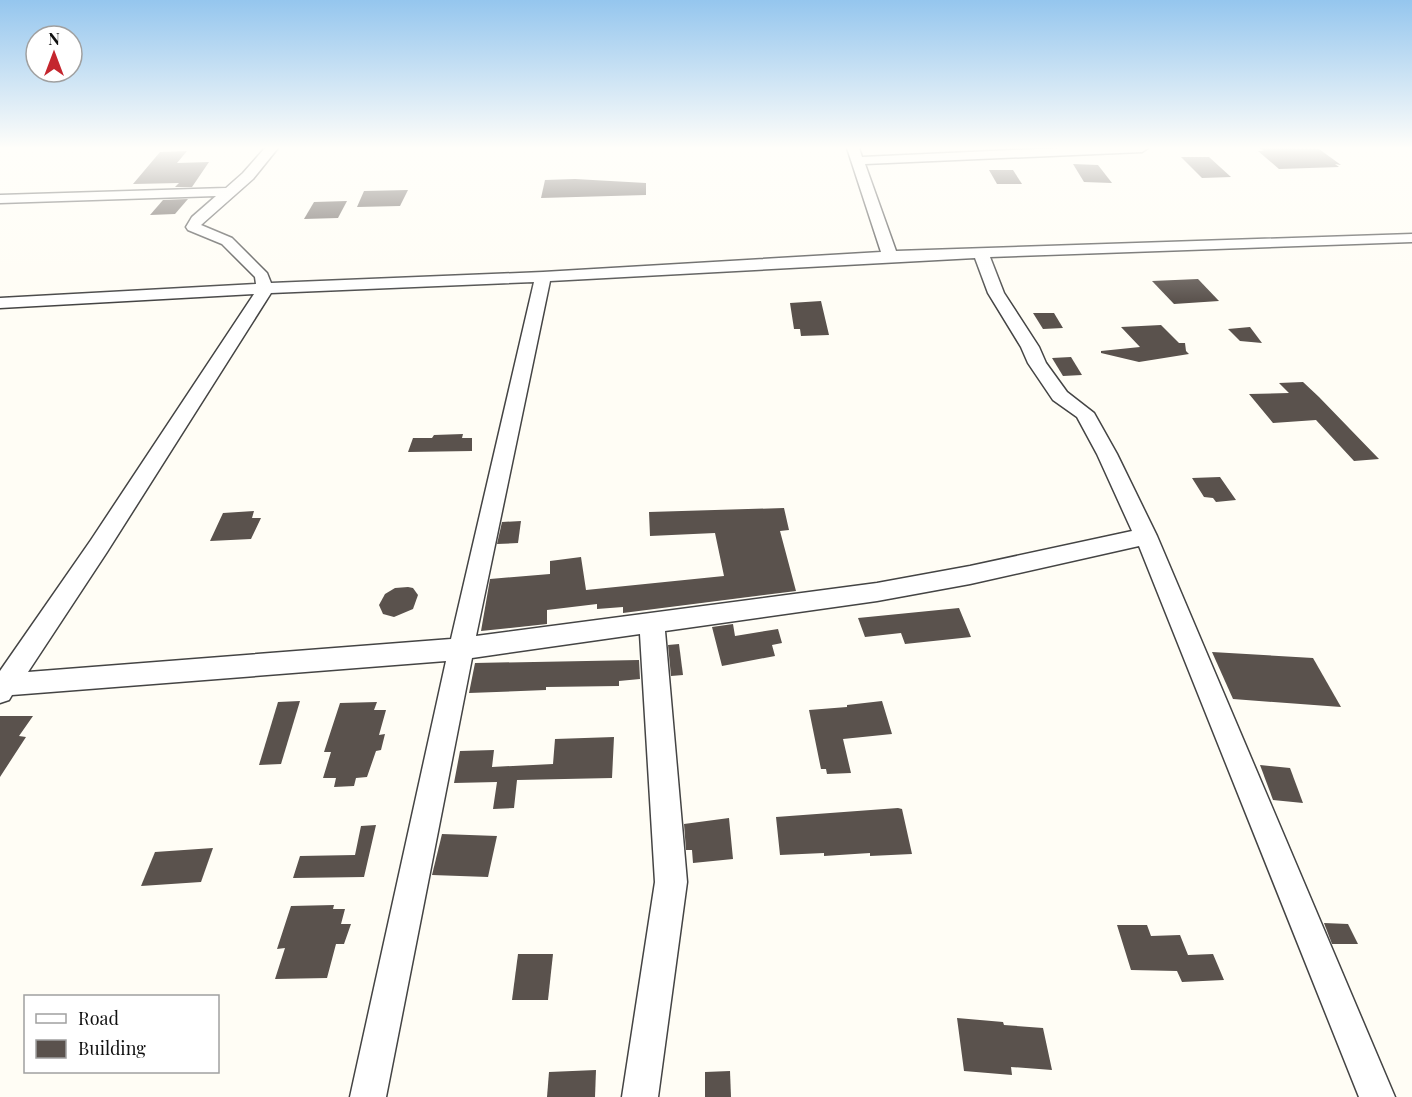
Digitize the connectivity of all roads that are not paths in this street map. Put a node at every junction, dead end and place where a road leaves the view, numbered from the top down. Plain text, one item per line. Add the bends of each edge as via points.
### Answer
1 (221, 199) edge
2 (870, 199) edge
3 (1412, 238) edge
4 (981, 253) junction
5 (890, 256) junction
6 (543, 276) junction
7 (265, 289) junction
8 (0, 303) edge
9 (1146, 536) junction
10 (652, 623) junction
11 (461, 648) junction
12 (2, 687) edge
13 (368, 1097) edge
14 (640, 1097) edge
15 (1377, 1097) edge

1 - 7 street via 193,227 227,241 262,276
2 - 5 street
3 - 4 street
4 - 5 street
4 - 9 street via 996,293 1037,363 1060,396 1084,413
5 - 6 street
6 - 7 street
6 - 11 street
7 - 8 street
7 - 12 street via 99,546
9 - 10 street via 877,592
9 - 15 street
10 - 11 street
10 - 14 street via 671,882
11 - 12 street
11 - 13 street

